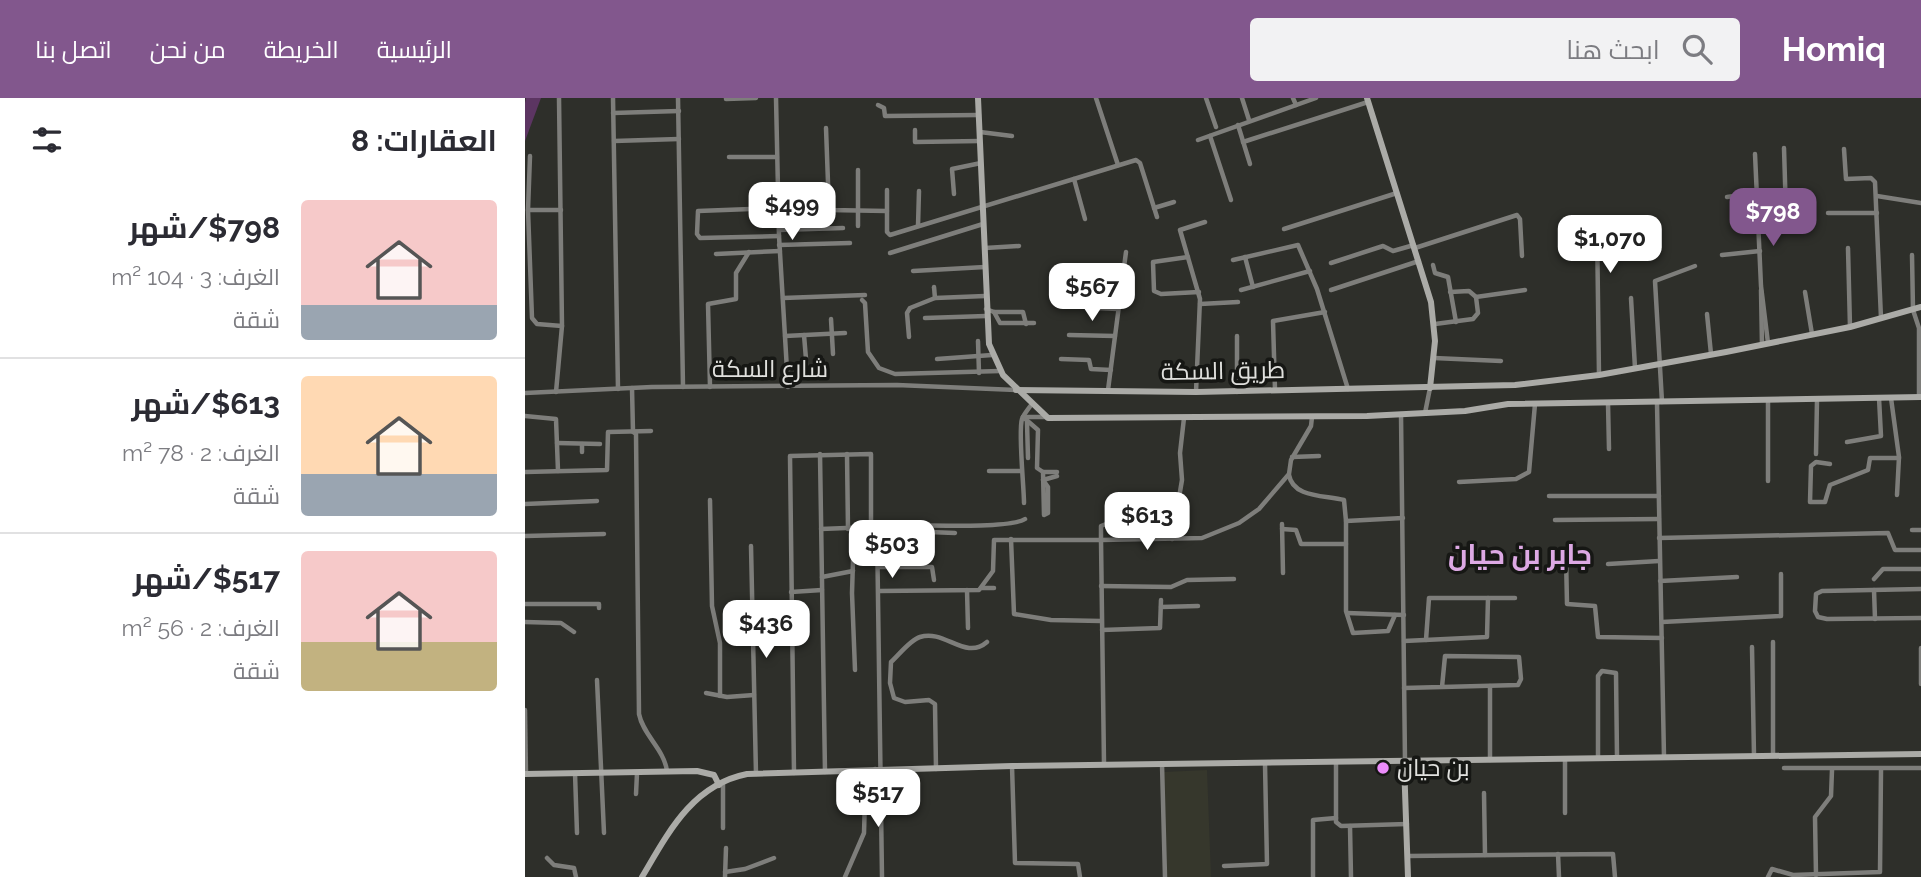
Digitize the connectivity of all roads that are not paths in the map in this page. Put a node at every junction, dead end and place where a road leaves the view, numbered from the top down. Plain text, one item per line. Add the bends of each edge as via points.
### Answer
1 (559, 98) edge
2 (613, 98) edge
3 (678, 98) edge
4 (756, 98) edge
5 (776, 98) edge
6 (978, 98) edge
7 (1096, 98) edge
8 (1206, 98) edge
9 (1242, 98) edge
10 (1293, 98) edge
11 (1315, 98) edge
12 (726, 99) edge
13 (1367, 100) edge
14 (879, 104) dead end
15 (1296, 105) junction
16 (679, 111) junction
17 (613, 113) junction
18 (979, 115) junction
19 (1249, 120) junction
20 (1238, 125) junction
21 (1216, 127) dead end
22 (826, 128) dead end
23 (915, 130) dead end
24 (1012, 135) dead end
25 (980, 136) junction
26 (1210, 136) junction
27 (679, 139) junction
28 (1198, 140) dead end
29 (614, 141) junction
30 (1244, 142) junction
31 (1784, 148) dead end
32 (1844, 149) dead end
33 (1755, 154) dead end
34 (530, 156) dead end
35 (729, 157) dead end
36 (777, 157) junction
37 (981, 163) junction
38 (1250, 164) dead end
39 (1118, 165) junction
40 (858, 170) dead end
41 (1074, 179) junction
42 (887, 190) dead end
43 (919, 191) dead end
44 (829, 192) junction
45 (1397, 193) junction
46 (1756, 193) junction
47 (778, 194) junction
48 (954, 194) dead end
49 (1877, 196) junction
50 (1727, 197) dead end
51 (1231, 200) dead end
52 (1174, 202) dead end
53 (1921, 204) edge
54 (983, 205) junction
55 (778, 208) junction
56 (1154, 208) junction
57 (528, 210) junction
58 (561, 210) junction
59 (829, 210) junction
60 (858, 211) junction
61 (887, 211) junction
62 (1877, 213) junction
63 (1828, 214) dead end
64 (796, 217) dead end
65 (1157, 217) dead end
66 (1085, 219) dead end
67 (1759, 220) junction
68 (1205, 222) dead end
69 (983, 224) junction
70 (1567, 224) dead end
71 (858, 226) dead end
72 (918, 226) junction
73 (843, 228) dead end
74 (1284, 229) dead end
75 (779, 233) junction
76 (850, 243) dead end
77 (1019, 246) dead end
78 (1415, 246) junction
79 (780, 248) junction
80 (984, 248) junction
81 (1848, 248) dead end
82 (1761, 251) junction
83 (1126, 252) dead end
84 (749, 253) junction
85 (890, 253) dead end
86 (716, 254) dead end
87 (1722, 255) dead end
88 (1522, 256) dead end
89 (1912, 256) dead end
90 (1188, 257) junction
91 (1245, 257) junction
92 (1233, 260) dead end
93 (1420, 260) junction
94 (1331, 263) dead end
95 (1433, 265) dead end
96 (1695, 266) dead end
97 (985, 267) junction
98 (913, 271) dead end
99 (1310, 271) junction
100 (1253, 286) junction
101 (934, 287) dead end
102 (1241, 290) dead end
103 (1331, 290) dead end
104 (1525, 290) dead end
105 (1199, 292) junction
106 (1450, 292) junction
107 (1805, 292) dead end
108 (865, 295) dead end
109 (985, 296) junction
110 (1476, 297) junction
111 (783, 298) junction
112 (935, 298) junction
113 (1631, 298) dead end
114 (862, 300) dead end
115 (1238, 302) dead end
116 (1200, 304) junction
117 (1921, 307) edge
118 (1095, 308) dead end
119 (1118, 309) junction
120 (1913, 310) junction
121 (986, 312) junction
122 (994, 312) junction
123 (1325, 312) junction
124 (1707, 314) dead end
125 (925, 318) dead end
126 (831, 319) dead end
127 (1881, 319) junction
128 (1456, 321) junction
129 (1034, 323) dead end
130 (1026, 324) junction
131 (1435, 324) junction
132 (562, 326) junction
133 (1850, 327) junction
134 (845, 333) dead end
135 (832, 334) junction
136 (1812, 334) junction
137 (804, 335) junction
138 (1069, 335) dead end
139 (785, 336) junction
140 (1115, 336) junction
141 (909, 337) dead end
142 (1237, 337) dead end
143 (978, 341) dead end
144 (1765, 344) junction
145 (833, 354) dead end
146 (978, 355) junction
147 (992, 355) junction
148 (1711, 355) junction
149 (1434, 358) junction
150 (937, 359) dead end
151 (1061, 359) dead end
152 (1501, 360) dead end
153 (1662, 364) junction
154 (1635, 368) junction
155 (1111, 370) junction
156 (807, 371) dead end
157 (1000, 371) junction
158 (979, 373) junction
159 (1599, 375) junction
160 (683, 387) junction
161 (710, 387) junction
162 (787, 387) junction
163 (1430, 388) junction
164 (618, 389) junction
165 (1348, 389) junction
166 (632, 390) junction
167 (1016, 390) junction
168 (1108, 390) junction
169 (1275, 390) junction
170 (556, 392) junction
171 (1196, 392) junction
172 (1237, 392) junction
173 (525, 393) edge
174 (1920, 397) edge
175 (1879, 398) junction
176 (1891, 398) junction
177 (1768, 400) junction
178 (1817, 400) junction
179 (1608, 403) junction
180 (1660, 403) junction
181 (1032, 404) junction
182 (1535, 404) junction
183 (1425, 413) junction
184 (1401, 414) junction
185 (525, 416) edge
186 (1046, 417) junction
187 (1312, 417) junction
188 (1184, 418) junction
189 (1025, 419) junction
190 (651, 431) dead end
191 (633, 432) junction
192 (1847, 442) dead end
193 (557, 443) junction
194 (600, 443) dead end
195 (582, 444) junction
196 (1609, 449) dead end
197 (582, 452) dead end
198 (820, 454) junction
199 (847, 454) junction
200 (1817, 454) dead end
201 (1319, 456) dead end
202 (1292, 457) junction
203 (1028, 458) dead end
204 (1899, 458) junction
205 (1830, 464) dead end
206 (558, 471) junction
207 (989, 471) dead end
208 (1021, 471) junction
209 (525, 472) edge
210 (1043, 472) junction
211 (1289, 474) junction
212 (1043, 480) junction
213 (1768, 481) dead end
214 (1459, 482) dead end
215 (1897, 495) dead end
216 (1549, 496) dead end
217 (1659, 496) junction
218 (710, 500) dead end
219 (597, 501) dead end
220 (525, 503) edge
221 (1024, 503) dead end
222 (1045, 505) dead end
223 (1403, 518) junction
224 (1025, 519) dead end
225 (1659, 519) junction
226 (1555, 520) dead end
227 (1346, 521) junction
228 (1175, 522) junction
229 (938, 528) junction
230 (821, 529) junction
231 (851, 529) junction
232 (1912, 530) dead end
233 (1921, 530) edge
234 (955, 533) dead end
235 (604, 534) dead end
236 (525, 536) edge
237 (1660, 538) junction
238 (1172, 539) junction
239 (1011, 540) junction
240 (1101, 540) junction
241 (1346, 544) junction
242 (751, 546) dead end
243 (1921, 550) edge
244 (1566, 556) dead end
245 (1659, 561) junction
246 (1608, 564) dead end
247 (879, 566) junction
248 (1921, 569) edge
249 (853, 571) junction
250 (1283, 573) dead end
251 (1781, 574) dead end
252 (822, 577) junction
253 (1737, 577) dead end
254 (1234, 579) dead end
255 (1874, 579) dead end
256 (934, 580) dead end
257 (1660, 581) junction
258 (1101, 586) junction
259 (980, 588) junction
260 (994, 589) dead end
261 (1921, 589) edge
262 (822, 590) junction
263 (967, 590) junction
264 (1874, 590) junction
265 (879, 591) junction
266 (792, 592) junction
267 (1488, 598) junction
268 (1515, 598) dead end
269 (1161, 600) dead end
270 (525, 604) edge
271 (1198, 606) dead end
272 (1161, 607) junction
273 (599, 608) dead end
274 (1347, 613) junction
275 (1395, 615) junction
276 (1404, 615) junction
277 (1875, 618) junction
278 (1921, 618) edge
279 (1102, 621) junction
280 (525, 622) edge
281 (1662, 622) junction
282 (968, 628) dead end
283 (1102, 630) junction
284 (574, 632) dead end
285 (1663, 638) junction
286 (1426, 640) junction
287 (1404, 641) junction
288 (987, 642) dead end
289 (1773, 642) dead end
290 (1752, 648) dead end
291 (1921, 648) edge
292 (855, 670) dead end
293 (597, 680) dead end
294 (1921, 684) edge
295 (1490, 686) junction
296 (1443, 687) junction
297 (1404, 688) junction
298 (706, 693) dead end
299 (754, 695) junction
300 (720, 696) junction
301 (525, 710) edge
302 (1921, 754) edge
303 (526, 755) edge
304 (1773, 756) junction
305 (1617, 757) junction
306 (1754, 757) junction
307 (1598, 758) junction
308 (1664, 758) junction
309 (1565, 759) junction
310 (1490, 760) junction
311 (1408, 761) junction
312 (1396, 762) junction
313 (1335, 763) junction
314 (1162, 764) junction
315 (1265, 764) junction
316 (1104, 765) junction
317 (1012, 766) junction
318 (1784, 768) dead end
319 (1921, 768) edge
320 (878, 769) junction
321 (936, 769) junction
322 (1832, 770) junction
323 (1881, 770) junction
324 (667, 772) junction
325 (704, 772) junction
326 (794, 772) junction
327 (825, 772) junction
328 (575, 773) junction
329 (601, 773) junction
330 (637, 773) junction
331 (1406, 773) junction
332 (526, 774) edge
333 (756, 774) junction
334 (714, 775) junction
335 (732, 779) junction
336 (719, 785) junction
337 (1484, 793) dead end
338 (636, 794) dead end
339 (1565, 813) dead end
340 (1336, 818) junction
341 (1407, 824) junction
342 (1350, 826) junction
343 (723, 828) dead end
344 (577, 833) dead end
345 (604, 833) dead end
346 (726, 848) dead end
347 (1558, 854) junction
348 (1485, 855) junction
349 (1408, 856) junction
350 (547, 858) dead end
351 (774, 858) dead end
352 (1224, 866) dead end
353 (725, 874) edge
354 (1816, 874) junction
355 (576, 877) edge
356 (642, 877) edge
357 (845, 877) edge
358 (882, 877) edge
359 (1080, 877) edge
360 (1165, 877) edge
361 (1313, 877) edge
362 (1351, 877) edge
363 (1408, 877) edge
364 (1559, 877) edge
365 (1615, 877) edge
366 (1768, 877) edge

1 - 58 street
2 - 17 street
3 - 16 street
4 - 12 street
5 - 36 street
6 - 18 main road
7 - 39 street
8 - 21 street
9 - 19 street
10 - 15 street
11 - 15 street
13 - 30 street
13 - 45 main road
14 - 18 street via 885,116
15 - 19 street
16 - 17 street
16 - 27 street
17 - 29 street
18 - 25 main road
19 - 20 street
20 - 26 street
20 - 30 street
22 - 44 street
23 - 25 street via 915,142
24 - 25 street
25 - 37 main road
26 - 28 street
26 - 51 street
27 - 29 street
27 - 160 street
29 - 164 street
30 - 38 street
31 - 67 street via 1786,214
32 - 49 street via 1846,179 1873,179
33 - 46 street
34 - 57 street
35 - 36 street
36 - 47 street
37 - 48 street via 952,169
37 - 54 main road
39 - 41 street
39 - 56 street via 1139,160
40 - 60 street
41 - 54 street
41 - 66 street
42 - 61 street
43 - 72 street
44 - 47 street
44 - 59 street
45 - 74 street
45 - 78 main road
46 - 50 street
46 - 67 street
47 - 55 street
49 - 53 street
49 - 62 street
52 - 56 street
54 - 69 main road
54 - 72 street
55 - 75 street
55 - 75 street via 698,211 697,234 700,239
56 - 65 street
57 - 58 street
57 - 132 street via 533,321
58 - 132 street
59 - 60 street
59 - 64 street via 821,216
60 - 61 street
60 - 71 street
61 - 72 street via 888,234
62 - 63 street
62 - 127 street
67 - 82 street
68 - 90 street via 1181,228
69 - 80 main road
69 - 85 street
70 - 159 street via 1597,226
73 - 75 street
75 - 79 street
76 - 79 street
77 - 80 street
78 - 88 street via 1517,215
78 - 93 main road
78 - 94 street via 1393,251 1383,246
79 - 84 street
79 - 111 street
80 - 97 main road
81 - 133 street
82 - 87 street
82 - 144 street
83 - 119 street
84 - 86 street
84 - 161 street via 736,273 736,299 708,304
89 - 120 street
90 - 105 street
90 - 105 street via 1153,262 1154,291
91 - 92 street
91 - 99 street via 1295,244
91 - 100 street
93 - 103 street
93 - 131 main road
95 - 106 street via 1435,273 1448,277
96 - 153 street via 1655,281
97 - 98 street
97 - 109 main road
99 - 100 street
99 - 123 street
100 - 102 street
101 - 112 street
104 - 110 street
105 - 116 street
106 - 110 street via 1471,291
106 - 128 street
107 - 136 street
108 - 111 street
109 - 112 street
109 - 121 main road
110 - 128 street via 1476,317
111 - 139 street
112 - 141 street via 908,311
113 - 154 street
114 - 158 street via 868,353 879,368 895,374
115 - 116 street
116 - 171 street
117 - 120 main road, طريق السكة
118 - 119 street
119 - 140 street
120 - 127 main road, طريق السكة
120 - 174 street via 1919,328
121 - 122 street
121 - 125 street
121 - 147 main road
122 - 130 street via 997,322
122 - 130 street via 1023,312
123 - 165 street
123 - 169 street via 1273,321
124 - 148 street
126 - 135 street
127 - 133 main road, طريق السكة
128 - 131 street
129 - 130 street
131 - 149 main road
132 - 170 street
133 - 136 main road, طريق السكة
134 - 135 street
135 - 137 street
135 - 145 street
136 - 144 main road, طريق السكة
137 - 139 street
137 - 156 street
138 - 140 street
139 - 162 street
140 - 155 street
142 - 172 street
143 - 146 street
144 - 148 main road, طريق السكة
146 - 147 street
146 - 150 street
146 - 158 street
147 - 157 main road
148 - 153 main road, طريق السكة
149 - 152 street
149 - 163 main road
151 - 155 street via 1089,360 1091,369
153 - 154 main road, طريق السكة
153 - 180 street
154 - 159 main road, طريق السكة
155 - 168 street
157 - 158 street
157 - 167 main road
159 - 163 main road, طريق السكة via 1515,385
160 - 161 street, شارع السكة
160 - 166 street, شارع السكة
161 - 162 street, شارع السكة
162 - 167 street, شارع السكة
163 - 165 main road, طريق السكة
163 - 183 street
164 - 166 street, شارع السكة
164 - 170 street, شارع السكة
165 - 169 main road, طريق السكة
166 - 191 street
167 - 168 main road, طريق السكة
167 - 181 main road
168 - 171 main road, طريق السكة
169 - 172 main road, طريق السكة
170 - 173 street, شارع السكة
171 - 172 main road, طريق السكة
174 - 176 main road
175 - 176 main road
175 - 178 main road
175 - 192 street via 1881,436
176 - 204 street
177 - 178 main road
177 - 180 main road
177 - 213 street
178 - 200 street
179 - 180 main road
179 - 182 main road
179 - 196 street
180 - 217 street
181 - 186 main road
181 - 189 street
182 - 183 main road
182 - 214 street via 1529,471 1516,479
183 - 184 main road
184 - 187 main road
184 - 223 street
185 - 193 street via 555,417
186 - 188 main road
186 - 189 street
187 - 188 main road
187 - 202 street
188 - 228 street
189 - 203 street
189 - 208 street
189 - 210 street via 1038,430 1037,468
190 - 191 street
191 - 206 street via 608,432 607,470
191 - 324 street via 639,714
193 - 195 street
193 - 206 street
194 - 195 street
195 - 197 street
198 - 199 street
198 - 230 street
198 - 266 street via 790,456
199 - 231 street
199 - 231 street via 872,456 872,527
201 - 202 street
202 - 211 street
204 - 205 street via 1870,458 1868,471 1830,485 1826,501 1809,501 1811,466
204 - 215 street
206 - 209 street
207 - 208 street
208 - 221 street
210 - 212 street
210 - 212 street via 1057,474
211 - 227 street via 1292,487 1299,492 1344,500
211 - 238 street via 1259,509 1239,523 1202,538
212 - 222 street
216 - 217 street
217 - 225 street
218 - 300 street
219 - 220 street
223 - 227 street
223 - 276 street
224 - 229 street
225 - 226 street
225 - 237 street
227 - 241 street
228 - 238 street
228 - 240 street via 1106,524
229 - 234 street
229 - 247 street via 881,525 877,530
230 - 231 street
230 - 252 street
231 - 249 street
232 - 233 street
235 - 236 street
237 - 243 street via 1888,533 1895,550
237 - 245 street
238 - 240 street
239 - 240 street
239 - 259 street via 995,540 993,571
239 - 279 street via 1014,614
240 - 258 street
241 - 250 street via 1301,544 1296,530 1282,526
241 - 274 street
242 - 299 street
244 - 285 street via 1567,604 1595,606 1598,637
245 - 246 street
245 - 257 street
247 - 256 street via 932,567
247 - 265 street
248 - 255 street via 1884,569
249 - 252 street
249 - 292 street
251 - 281 street via 1781,616
252 - 262 street
253 - 257 street
254 - 258 street via 1187,580 1171,587
257 - 281 street
258 - 279 street
259 - 260 street
259 - 263 street
261 - 264 street
262 - 266 street
262 - 327 street
263 - 265 street
263 - 282 street
264 - 277 street
264 - 277 street via 1820,592 1815,611 1824,619
265 - 320 street
266 - 326 street
267 - 268 street
267 - 286 street via 1487,637
267 - 286 street via 1429,598
269 - 272 street
270 - 273 street via 593,602
271 - 272 street
272 - 283 street via 1160,628
274 - 275 street
274 - 275 street via 1355,635 1388,631
275 - 276 street
276 - 287 street
277 - 278 street
279 - 283 street
280 - 284 street via 561,622
281 - 285 street
283 - 316 street
285 - 308 street
286 - 287 street
287 - 297 street
288 - 321 street via 962,649 946,639 919,637 891,662 894,698 935,704
289 - 304 street
290 - 306 street
291 - 294 street
293 - 329 street
295 - 296 street
295 - 296 street via 1520,684 1518,656 1445,656
295 - 310 street
296 - 297 street
297 - 311 street
298 - 300 street
299 - 300 street
299 - 333 street
301 - 303 street
302 - 304 main road
303 - 332 street
304 - 306 main road
305 - 307 main road
305 - 307 street via 1616,673 1602,671 1598,676
305 - 308 main road
306 - 308 main road
307 - 309 main road
309 - 310 main road
309 - 339 street
310 - 311 main road
311 - 312 main road
311 - 331 main road
312 - 313 main road
312 - 331 main road
313 - 315 main road
313 - 340 street
314 - 315 main road
314 - 316 main road
314 - 360 street
315 - 352 street via 1267,864
316 - 317 main road
317 - 321 main road
317 - 359 street via 1015,863 1077,864
318 - 322 street
319 - 323 street
320 - 321 main road
320 - 327 main road
320 - 357 street via 865,799 863,833
320 - 358 street
322 - 323 street
322 - 354 street via 1831,796 1815,817
323 - 354 street via 1881,871
324 - 325 main road
324 - 330 main road
325 - 334 main road
325 - 336 main road
326 - 327 main road
326 - 333 main road
328 - 329 main road
328 - 332 main road
328 - 344 street
329 - 330 main road
329 - 345 street
330 - 338 street
331 - 341 main road
333 - 335 main road
334 - 335 main road
334 - 336 main road
335 - 336 main road
336 - 343 street
336 - 356 main road via 684,810
337 - 348 street
340 - 342 street via 1341,826
340 - 361 street via 1312,822
341 - 342 street
341 - 349 main road
342 - 362 street
346 - 353 street
347 - 348 street
347 - 364 street
347 - 365 street via 1613,854
348 - 349 street
349 - 363 main road
350 - 355 street via 575,868
351 - 353 street
354 - 366 street via 1783,874 1772,869

